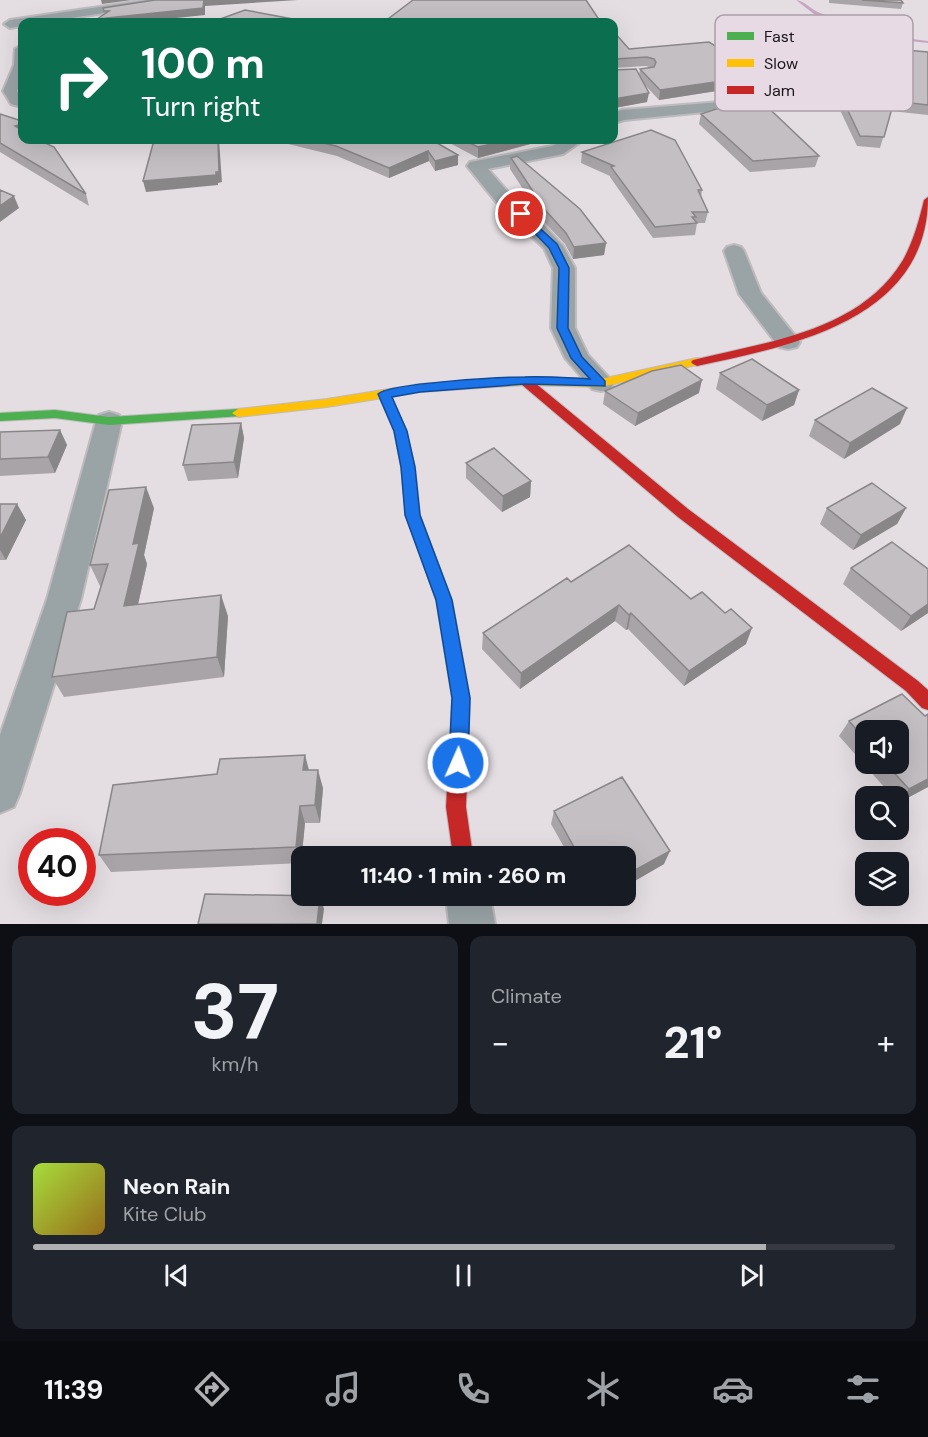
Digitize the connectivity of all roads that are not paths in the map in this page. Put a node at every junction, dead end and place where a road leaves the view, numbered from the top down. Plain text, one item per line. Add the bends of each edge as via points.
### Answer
1 (170, 0) edge
2 (18, 36) edge
3 (18, 72) edge
4 (18, 101) edge
5 (715, 108) edge
6 (618, 116) edge
7 (568, 144) edge
8 (457, 156) edge
9 (476, 166) junction
10 (928, 200) edge
11 (735, 251) dead end
12 (788, 342) junction
13 (525, 381) junction
14 (601, 383) junction
15 (384, 394) junction
16 (0, 417) edge
17 (109, 421) junction
18 (928, 702) edge
19 (0, 793) edge
20 (462, 846) edge
21 (469, 906) edge
22 (472, 924) edge

1 - 2 street via 7,18
3 - 4 street via 10,91
5 - 6 street
7 - 9 street via 557,150
8 - 9 street
9 - 14 street via 508,204 553,246 564,268 563,328 577,358
10 - 12 street via 904,265 886,286 861,308 808,336
11 - 12 street via 750,294
12 - 14 street
13 - 14 street
13 - 15 street
13 - 18 street via 683,513
15 - 17 street via 245,413
15 - 20 street via 400,431 413,515 444,600 461,698 456,807
16 - 17 street via 56,414
17 - 19 street via 64,599
21 - 22 street

